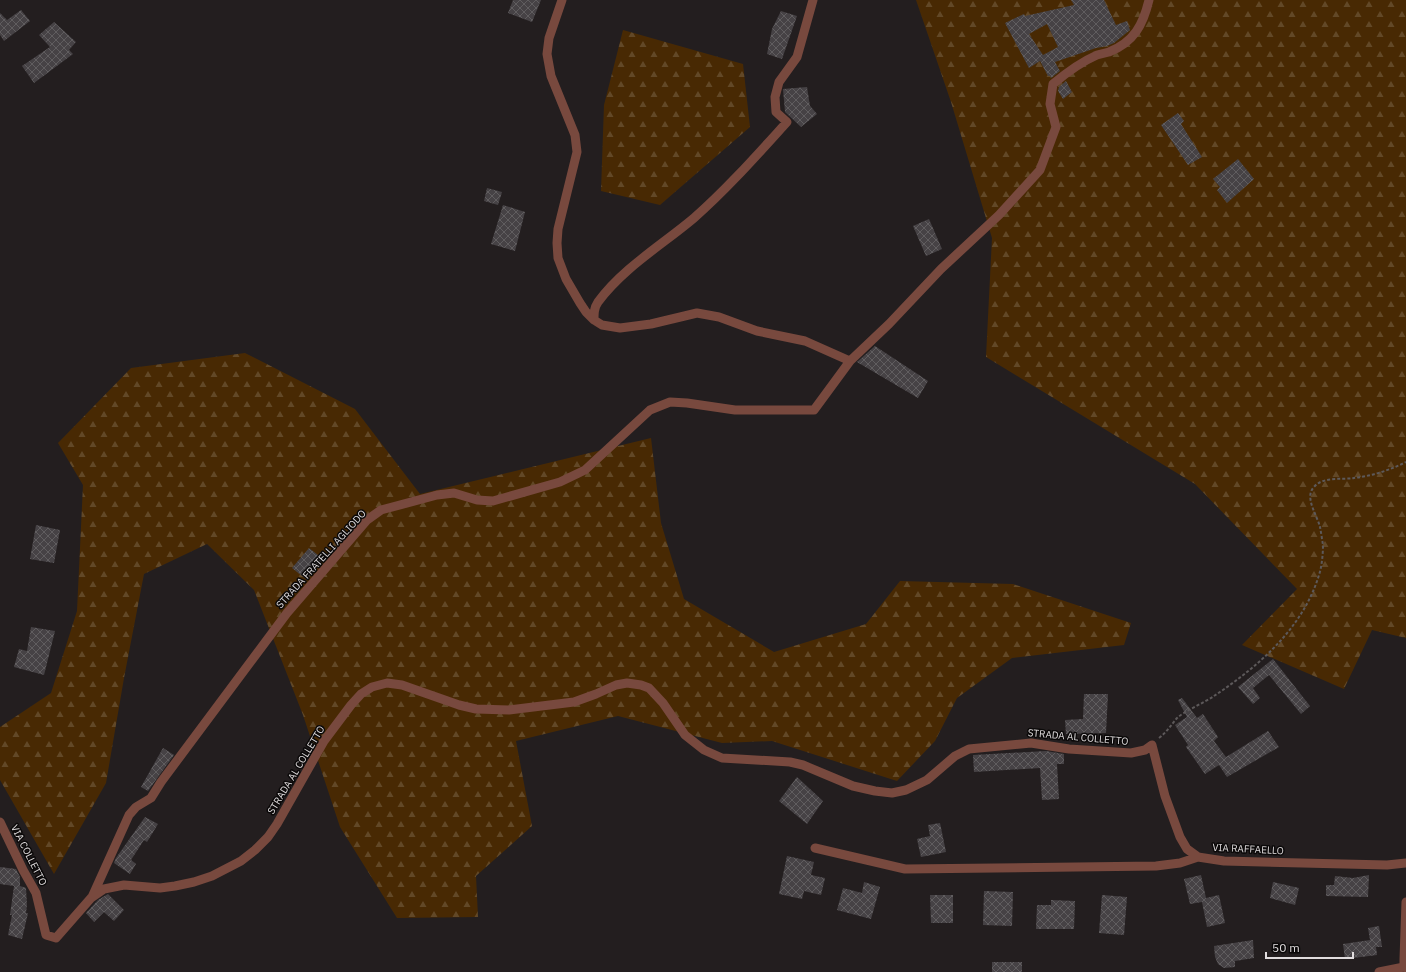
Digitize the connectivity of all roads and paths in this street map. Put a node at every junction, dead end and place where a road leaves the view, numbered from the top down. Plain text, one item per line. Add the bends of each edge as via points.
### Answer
1 (562, 0) edge
2 (812, 0) edge
3 (1149, 0) edge
4 (594, 320) junction
5 (850, 361) junction
6 (1406, 462) edge
7 (1149, 748) junction
8 (0, 822) edge
9 (815, 848) dead end
10 (1198, 857) junction
11 (1406, 864) edge
12 (91, 898) junction
13 (1406, 902) edge
14 (43, 921) joint
15 (1405, 968) edge
16 (1379, 972) edge

1 - 4 street via 549,38 547,54 551,76 575,135 577,152 558,229 558,258 580,304
2 - 4 street via 797,57 778,82 776,112 787,122 694,218 621,277 597,303
3 - 5 street via 1138,30 1127,41 1110,52 1097,55 1066,72 1053,84 1050,104 1056,127 1040,170 999,215 941,269
4 - 5 street via 602,325 620,328 651,324 697,313 719,317 757,331 805,341
5 - 12 street, STRADA FRATELLI AGLIODO via 814,410 735,410 670,402 650,410 585,470 560,482 493,501 477,500 454,493 381,510 368,520 287,613 165,775 151,798 136,807 129,815
6 - 7 path via 1354,478 1323,481 1314,485 1310,491 1311,503 1320,527 1323,545 1320,573 1313,594 1298,619 1283,639 1247,672 1178,718
7 - 10 street, VIA RAFFAELLO via 1180,837 1187,850
7 - 12 street, STRADA AL COLLETTO via 1131,753 1068,749 1031,743 969,749 955,756 927,780 906,790 892,793 875,792 853,786 804,765 722,758 704,750 685,735 649,688 641,685 621,684 574,702 509,710 476,709 402,685 387,683 372,687 351,705 324,741 268,837 241,861 194,882 160,888 140,885 113,886
8 - 14 street, VIA COLLETTO via 36,893
9 - 10 street via 904,869 1156,866 1180,863
10 - 11 street, VIA RAFFAELLO via 1224,861
12 - 14 street, STRADA AL COLLETTO via 56,938 46,935
13 - 15 street
15 - 16 street

